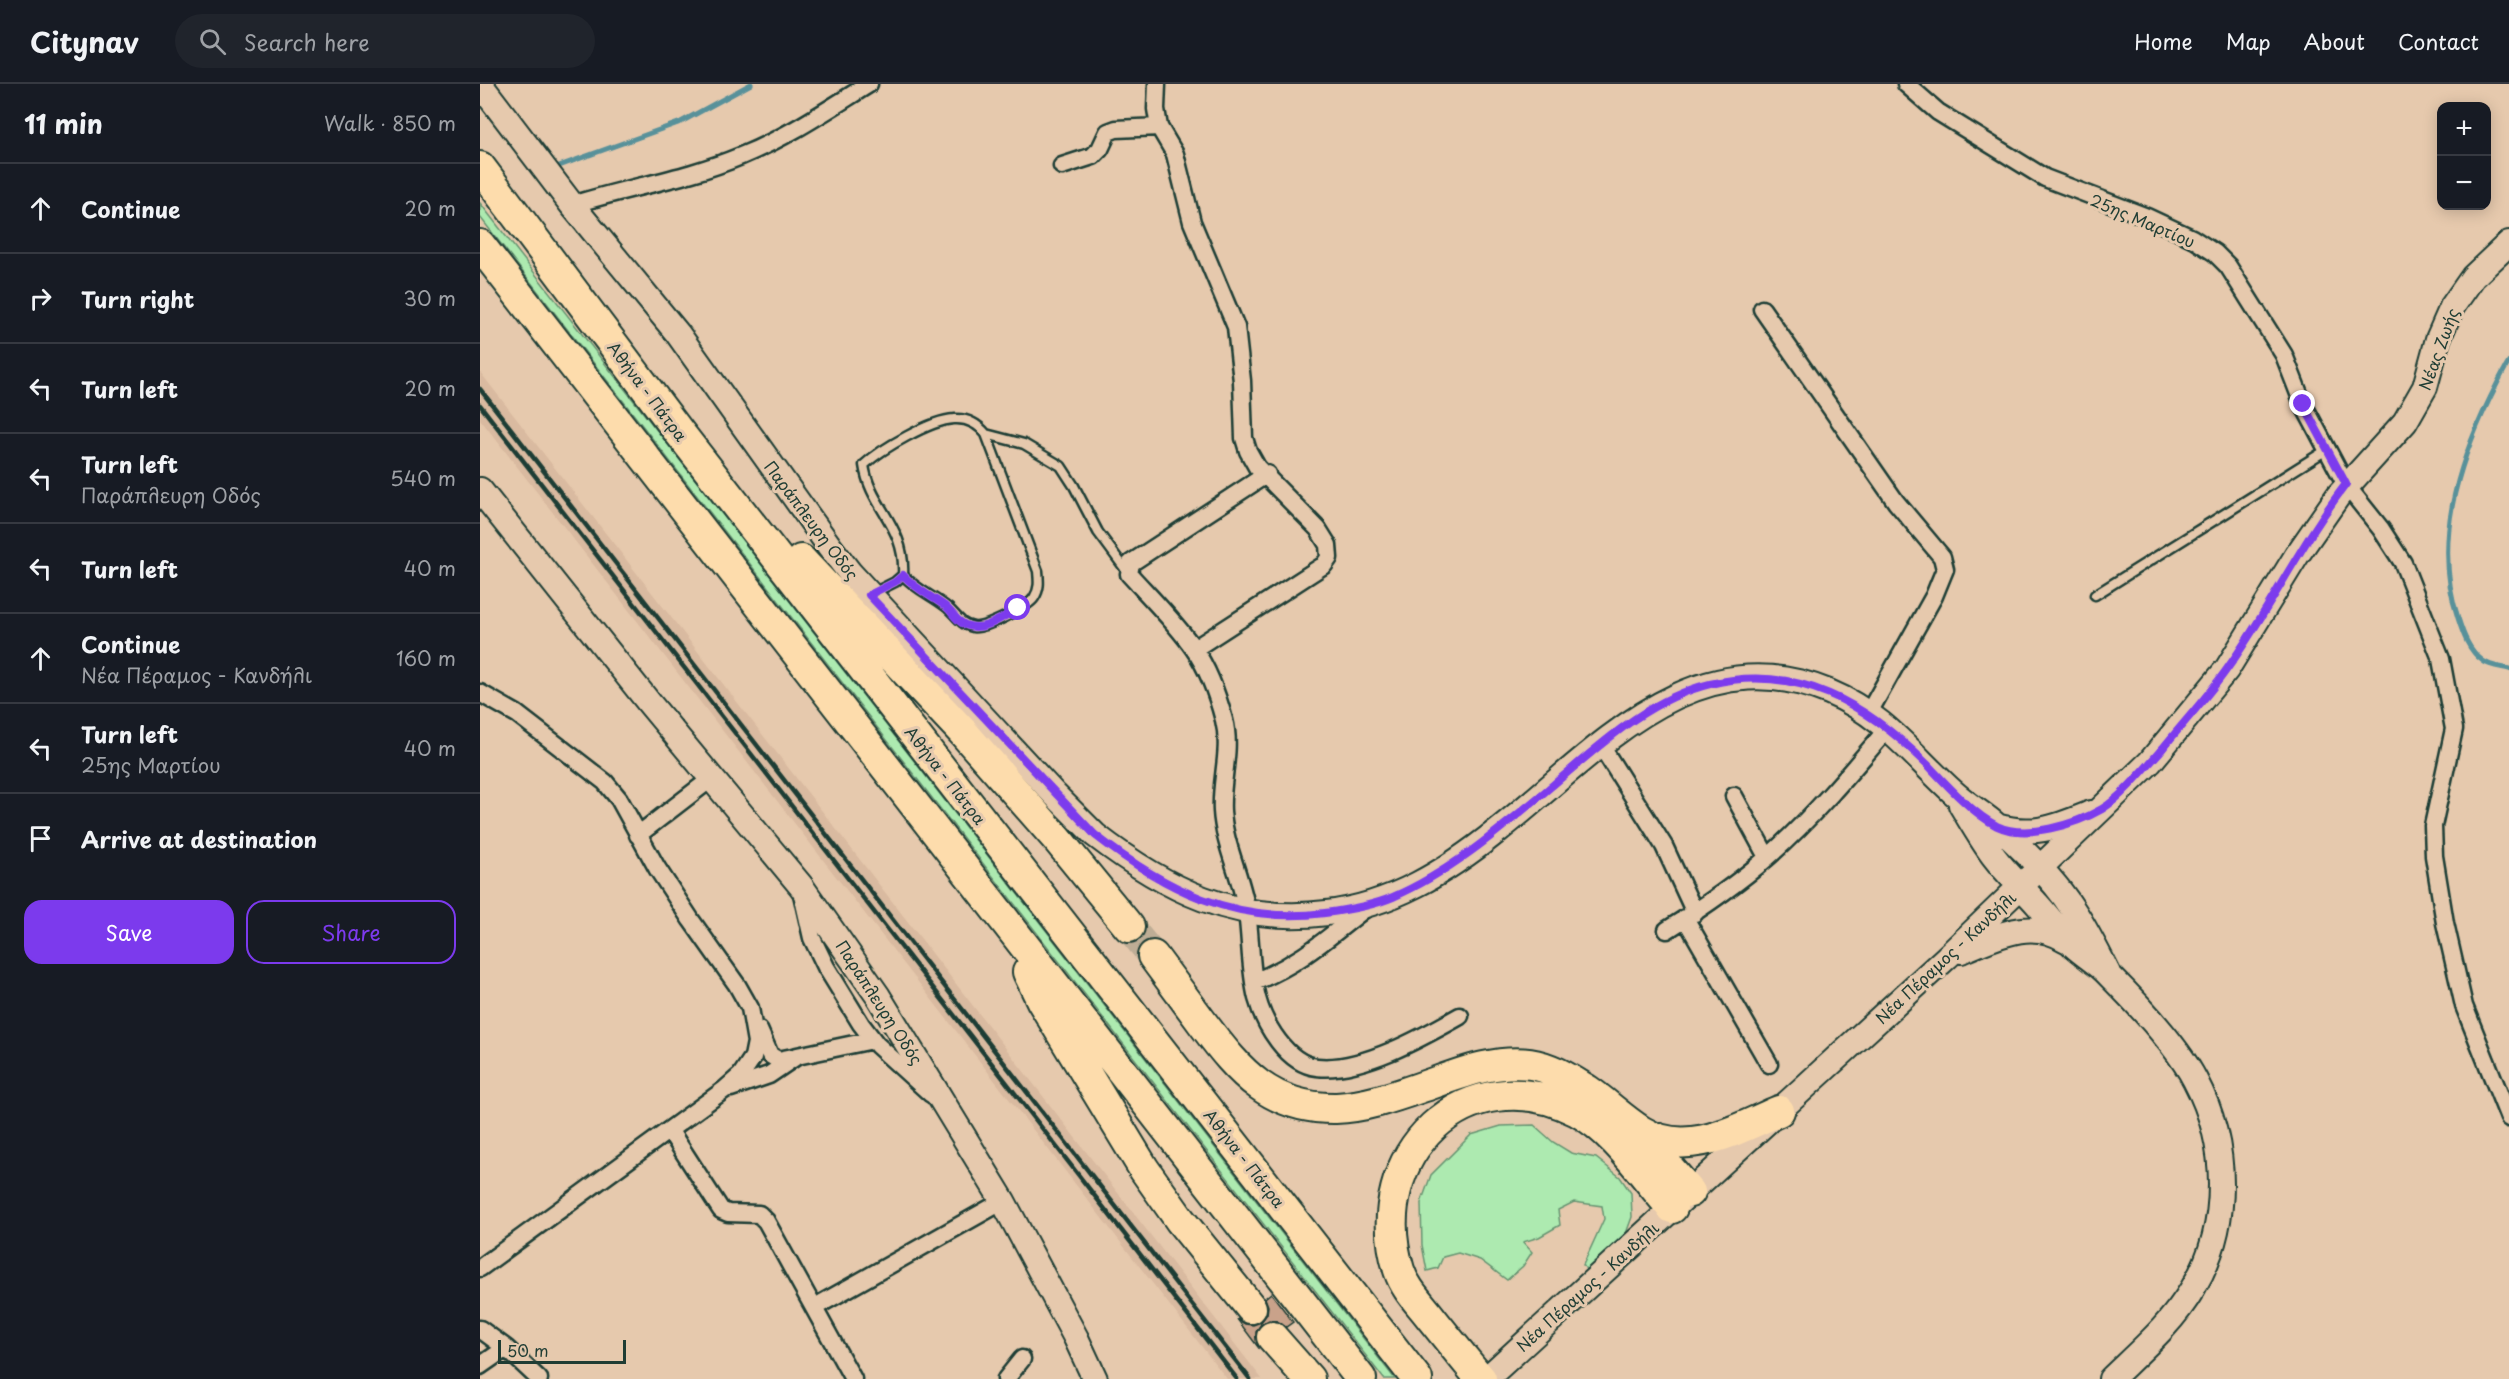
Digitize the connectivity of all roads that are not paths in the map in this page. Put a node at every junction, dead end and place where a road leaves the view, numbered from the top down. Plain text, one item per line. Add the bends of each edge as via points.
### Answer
1 (480, 84) edge
2 (869, 84) edge
3 (1157, 84) edge
4 (1906, 84) edge
5 (1159, 127) junction
6 (1062, 166) dead end
7 (480, 168) edge
8 (572, 205) junction
9 (2509, 243) edge
10 (480, 245) edge
11 (1762, 309) dead end
12 (679, 432) junction
13 (986, 434) junction
14 (2329, 449) junction
15 (1267, 474) junction
16 (2346, 484) junction
17 (480, 490) edge
18 (1129, 574) junction
19 (903, 575) junction
20 (869, 595) junction
21 (2095, 595) dead end
22 (1194, 649) junction
23 (480, 693) edge
24 (1868, 714) junction
25 (1888, 728) junction
26 (1600, 744) junction
27 (712, 778) junction
28 (1953, 792) junction
29 (1734, 796) dead end
30 (2104, 808) junction
31 (1996, 826) junction
32 (638, 835) junction
33 (1767, 857) junction
34 (2039, 869) junction
35 (801, 886) junction
36 (2022, 886) junction
37 (1369, 906) junction
38 (1247, 912) junction
39 (1690, 915) junction
40 (1003, 918) junction
41 (1130, 927) tunnel mouth
42 (1667, 930) dead end
43 (2073, 945) junction
44 (1153, 956) tunnel mouth
45 (1947, 957) junction
46 (2108, 973) junction
47 (1254, 982) junction
48 (750, 1008) junction
49 (1460, 1016) dead end
50 (873, 1040) junction
51 (797, 1056) junction
52 (1769, 1064) dead end
53 (724, 1090) junction
54 (950, 1111) junction
55 (1779, 1111) junction
56 (2509, 1118) edge
57 (1629, 1123) junction
58 (670, 1131) junction
59 (1681, 1200) junction
60 (1003, 1201) junction
61 (480, 1268) edge
62 (815, 1307) junction
63 (1251, 1308) dead end
64 (480, 1329) edge
65 (1272, 1337) dead end
66 (506, 1348) junction
67 (1022, 1359) dead end
68 (480, 1366) edge
69 (539, 1379) edge
70 (853, 1379) edge
71 (1006, 1379) edge
72 (1095, 1379) edge
73 (1310, 1379) edge
74 (1361, 1379) edge
75 (1417, 1379) edge
76 (1481, 1379) edge
77 (1486, 1379) edge
78 (2111, 1379) edge

1 - 8 street, Παράπλευρη Οδός
2 - 8 street via 786,135 741,156
3 - 5 street
4 - 14 street, 25ης Μαρτίου via 1938,112 2045,178 2192,238 2215,253 2228,266 2284,355 2303,404
5 - 6 street via 1108,132 1093,156
5 - 15 street via 1175,154 1192,222 1236,327 1244,438 1257,467
7 - 12 highway, Αθήνα - Πάτρα
8 - 20 street, Παράπλευρη Οδός via 678,334 830,547
9 - 16 street, Νέας Ζωής via 2473,277 2452,307 2438,339 2426,387 2410,415
10 - 40 highway
11 - 24 street via 1896,502 1942,557 1945,569 1934,596
12 - 41 highway via 962,731
12 - 75 highway, Αθήνα - Πάτρα
13 - 18 lane via 1024,444 1061,466 1098,532
13 - 19 lane via 979,424 955,418 877,453 864,465 867,483 901,545
13 - 19 lane via 1038,571 1040,586 1033,600 997,622 971,627 915,588
14 - 16 street, 25ης Μαρτίου
14 - 21 lane
15 - 18 street via 1131,563
15 - 22 street via 1318,529 1328,545 1329,558 1324,565
16 - 30 street, Νέα Πέραμος - Κανδήλι via 2227,669 2151,762
16 - 56 street, 25ης Μαρτίου via 2403,563 2441,659 2454,729 2433,826 2434,856 2464,1006
17 - 27 street, Παράπλευρη Οδός
18 - 22 street
19 - 20 lane
20 - 38 street, Παράπλευρη Οδός via 1095,835 1173,887
22 - 38 street via 1225,723 1222,810
23 - 32 street via 525,720 605,782
24 - 25 street, Παράπλευρη Οδός
24 - 26 street, Παράπλευρη Οδός via 1829,692 1805,685 1783,680 1735,679 1672,697
25 - 28 street, Παράπλευρη Οδός
25 - 33 street via 1828,798
26 - 37 street, Παράπλευρη Οδός via 1469,852 1416,885
26 - 39 street via 1664,846
27 - 32 street
27 - 35 street, Παράπλευρη Οδός
28 - 31 street, Παράπλευρη Οδός
28 - 36 street, Παράπλευρη Οδός via 1995,858
29 - 33 street
30 - 31 street via 2062,825 2030,832
30 - 34 street, Νέα Πέραμος - Κανδήλι
31 - 34 street, Παράπλευρη Οδός
32 - 48 street
33 - 39 street
34 - 36 street, Νέα Πέραμος - Κανδήλι
34 - 46 street, Παράπλευρη Οδός via 2071,906
35 - 50 street via 812,938
35 - 54 street, Παράπλευρη Οδός via 878,996
36 - 43 street, Παράπλευρη Οδός
36 - 45 street, Νέα Πέραμος - Κανδήλι
37 - 38 street, Παράπλευρη Οδός via 1305,916
37 - 47 street via 1308,955
38 - 47 street
39 - 42 street
39 - 52 street
40 - 63 highway via 1042,1001 1144,1169
40 - 74 highway
43 - 45 street via 2043,929 2027,929 1995,937
43 - 46 street, Παράπλευρη Οδός
44 - 57 highway via 1228,1057 1261,1088 1284,1100 1322,1108 1356,1105 1480,1067 1528,1064 1570,1079
45 - 55 street, Νέα Πέραμος - Κανδήλι
46 - 78 street, Παράπλευρη Οδός via 2177,1052 2194,1078 2216,1134 2222,1194 2213,1242 2193,1290 2156,1336
47 - 49 street via 1270,1028 1299,1061 1315,1067 1348,1064 1413,1043
48 - 51 street via 770,1055 778,1060
48 - 53 street via 756,1042 753,1057
50 - 51 street
50 - 54 street
51 - 53 street via 770,1075
53 - 58 street
54 - 60 street, Παράπλευρη Οδός
55 - 57 highway via 1722,1136 1691,1142 1659,1139
55 - 59 street, Νέα Πέραμος - Κανδήλι
57 - 59 highway
58 - 61 street
58 - 62 street via 721,1210 751,1212 766,1221
59 - 76 highway via 1612,1138 1578,1112 1557,1103 1523,1096 1484,1099 1466,1104 1432,1126 1399,1175 1393,1213 1396,1258 1405,1284
59 - 77 street, Νέα Πέραμος - Κανδήλι
60 - 62 street
60 - 72 street, Παράπλευρη Οδός
62 - 70 street
64 - 66 street
65 - 73 highway
66 - 68 street
66 - 69 street
67 - 71 street

